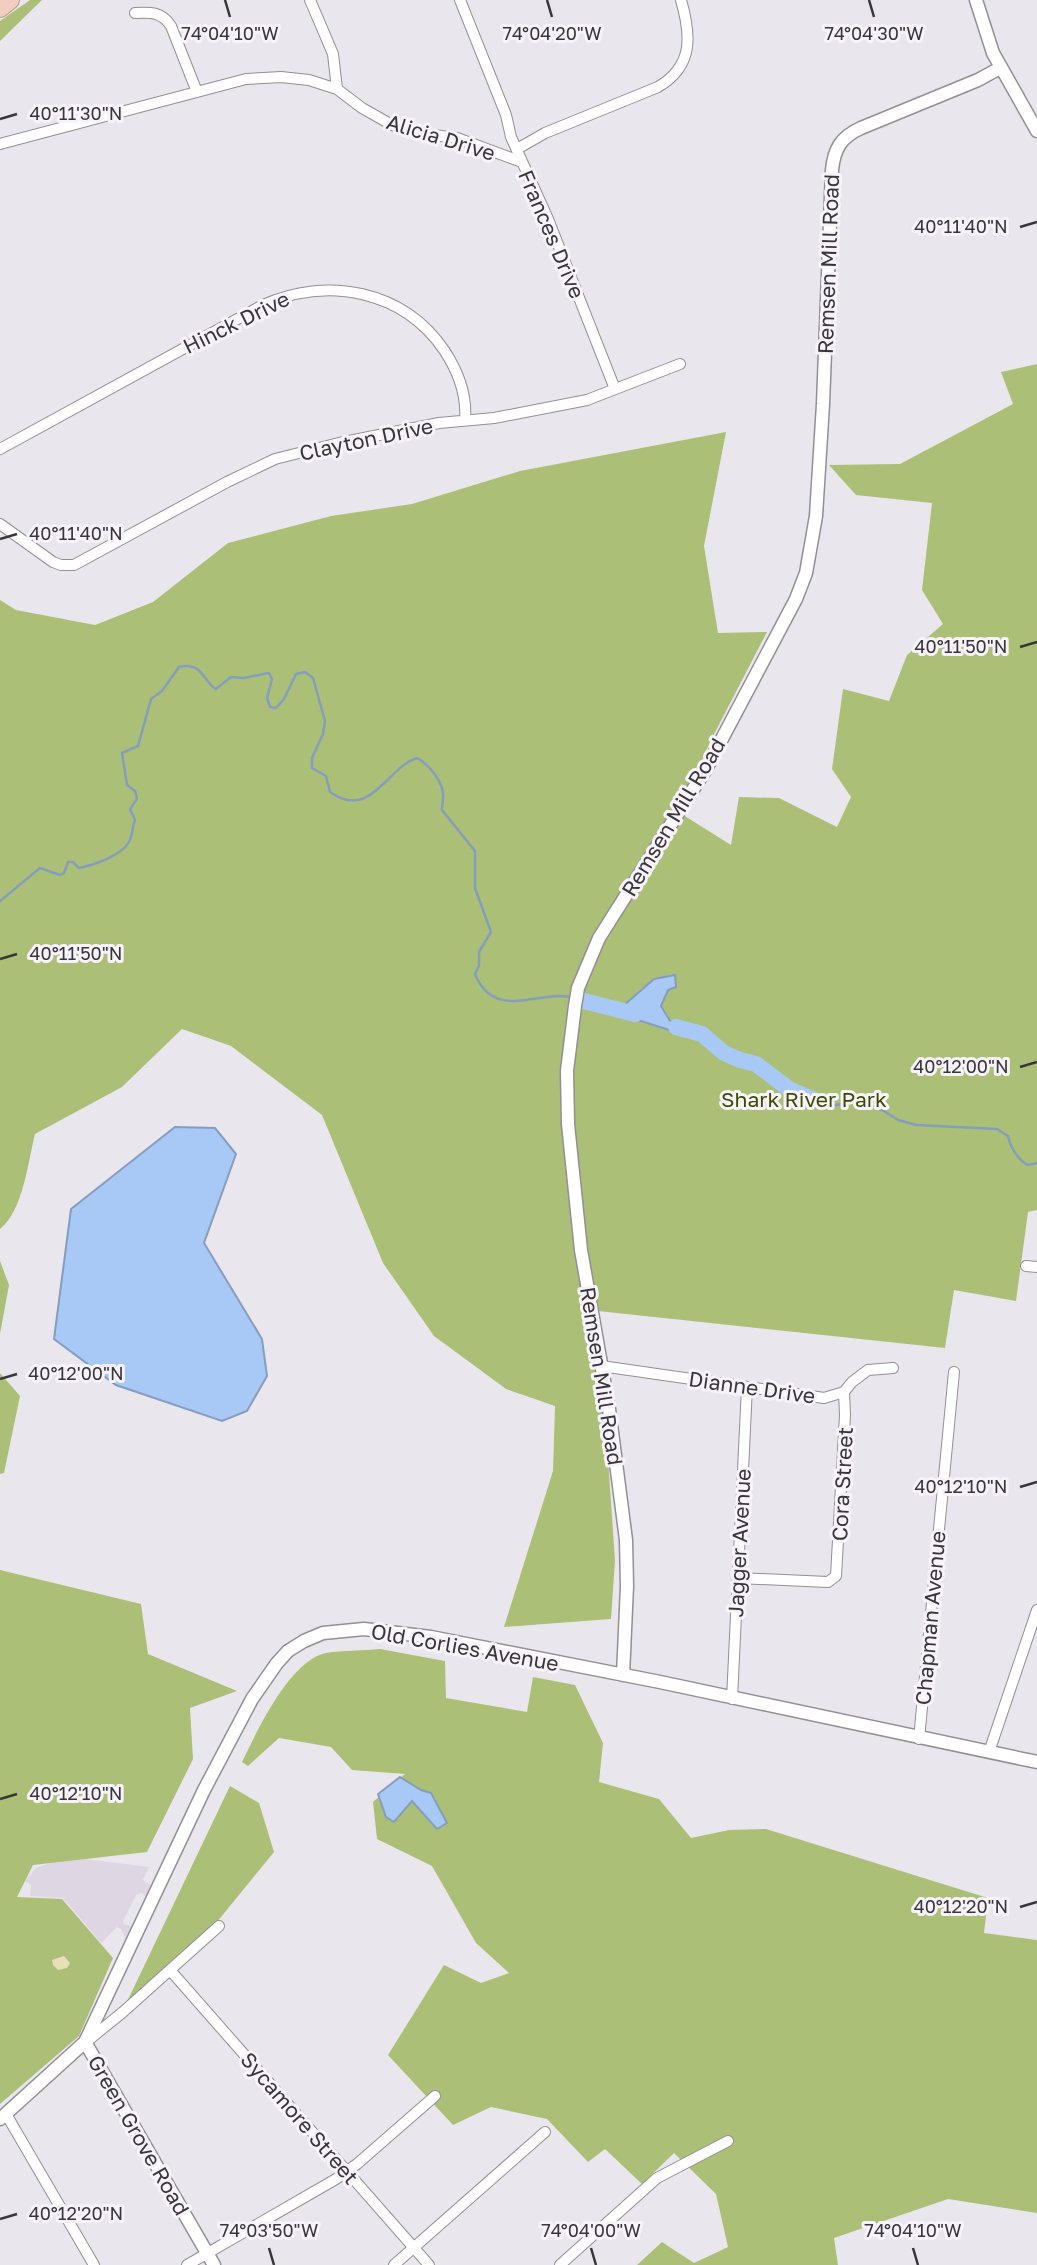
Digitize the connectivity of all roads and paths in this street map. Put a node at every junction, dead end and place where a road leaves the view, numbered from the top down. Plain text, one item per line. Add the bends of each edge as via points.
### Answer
1 (10, 0) edge
2 (310, 0) edge
3 (460, 0) edge
4 (681, 0) edge
5 (976, 0) edge
6 (0, 8) edge
7 (135, 13) dead end
8 (1000, 68) junction
9 (337, 89) junction
10 (197, 92) junction
11 (1037, 131) edge
12 (0, 144) edge
13 (517, 149) junction
14 (522, 162) junction
15 (680, 364) dead end
16 (615, 389) junction
17 (465, 420) junction
18 (0, 449) edge
19 (0, 524) edge
20 (1026, 1266) dead end
21 (1037, 1267) edge
22 (601, 1366) junction
23 (892, 1368) dead end
24 (954, 1372) dead end
25 (747, 1388) junction
26 (844, 1392) junction
27 (738, 1578) junction
28 (1037, 1610) edge
29 (624, 1675) junction
30 (732, 1699) junction
31 (919, 1739) junction
32 (989, 1752) junction
33 (1037, 1762) edge
34 (219, 1926) dead end
35 (170, 1970) junction
36 (85, 2042) junction
37 (435, 2096) dead end
38 (3, 2117) edge
39 (545, 2132) dead end
40 (728, 2141) dead end
41 (347, 2171) junction
42 (414, 2247) junction
43 (210, 2259) edge
44 (94, 2265) edge
45 (187, 2265) edge
46 (394, 2265) edge
47 (429, 2265) edge
48 (561, 2265) edge

1 - 6 highway
2 - 9 street via 332,54
3 - 13 street, Frances Drive
4 - 13 street, Alicia Drive via 688,47 668,80
5 - 8 street
7 - 10 street via 152,12 166,18
8 - 11 street
8 - 22 street, Remsen Mill Road via 853,132 838,144 832,170 816,516 806,573 705,769 606,926 590,957 575,1006 567,1071 568,1125
9 - 10 street, Alicia Drive via 281,77 246,79
9 - 14 street, Alicia Drive via 392,125 457,138
10 - 12 street, Alicia Drive
13 - 14 street, Frances Drive
14 - 16 street, Frances Drive
15 - 16 street, Clayton Drive
16 - 17 street, Clayton Drive via 543,410
17 - 18 street, Hinck Drive via 466,405 455,369 419,322 369,295 321,289 263,305
17 - 19 street, Clayton Drive via 275,459 70,565 53,562
20 - 21 street
22 - 25 street, Dianne Drive
22 - 29 street, Remsen Mill Road via 626,1540
23 - 26 street, Dianne Drive via 861,1374
24 - 31 street, Chapman Avenue
25 - 26 street, Dianne Drive via 824,1398
25 - 27 street, Jagger Avenue
26 - 27 street, Cora Street via 836,1576 828,1582
27 - 30 street, Jagger Avenue
28 - 32 street
29 - 30 street, Old Corlies Avenue
29 - 36 street, Old Corlies Avenue via 394,1631 332,1631 295,1646 264,1680 232,1735
30 - 31 street, Old Corlies Avenue
31 - 32 street, Old Corlies Avenue
32 - 33 street, Old Corlies Avenue
34 - 35 street, Old Corlies Avenue
35 - 36 street, Old Corlies Avenue
35 - 41 street, Sycamore Street
36 - 38 street, Old Corlies Avenue
36 - 43 street, Green Grove Road
37 - 41 street
38 - 44 street
39 - 42 street
40 - 48 street via 657,2178
41 - 42 street, Sycamore Street
41 - 43 street
42 - 46 street
42 - 47 street, Sycamore Street
43 - 45 street

